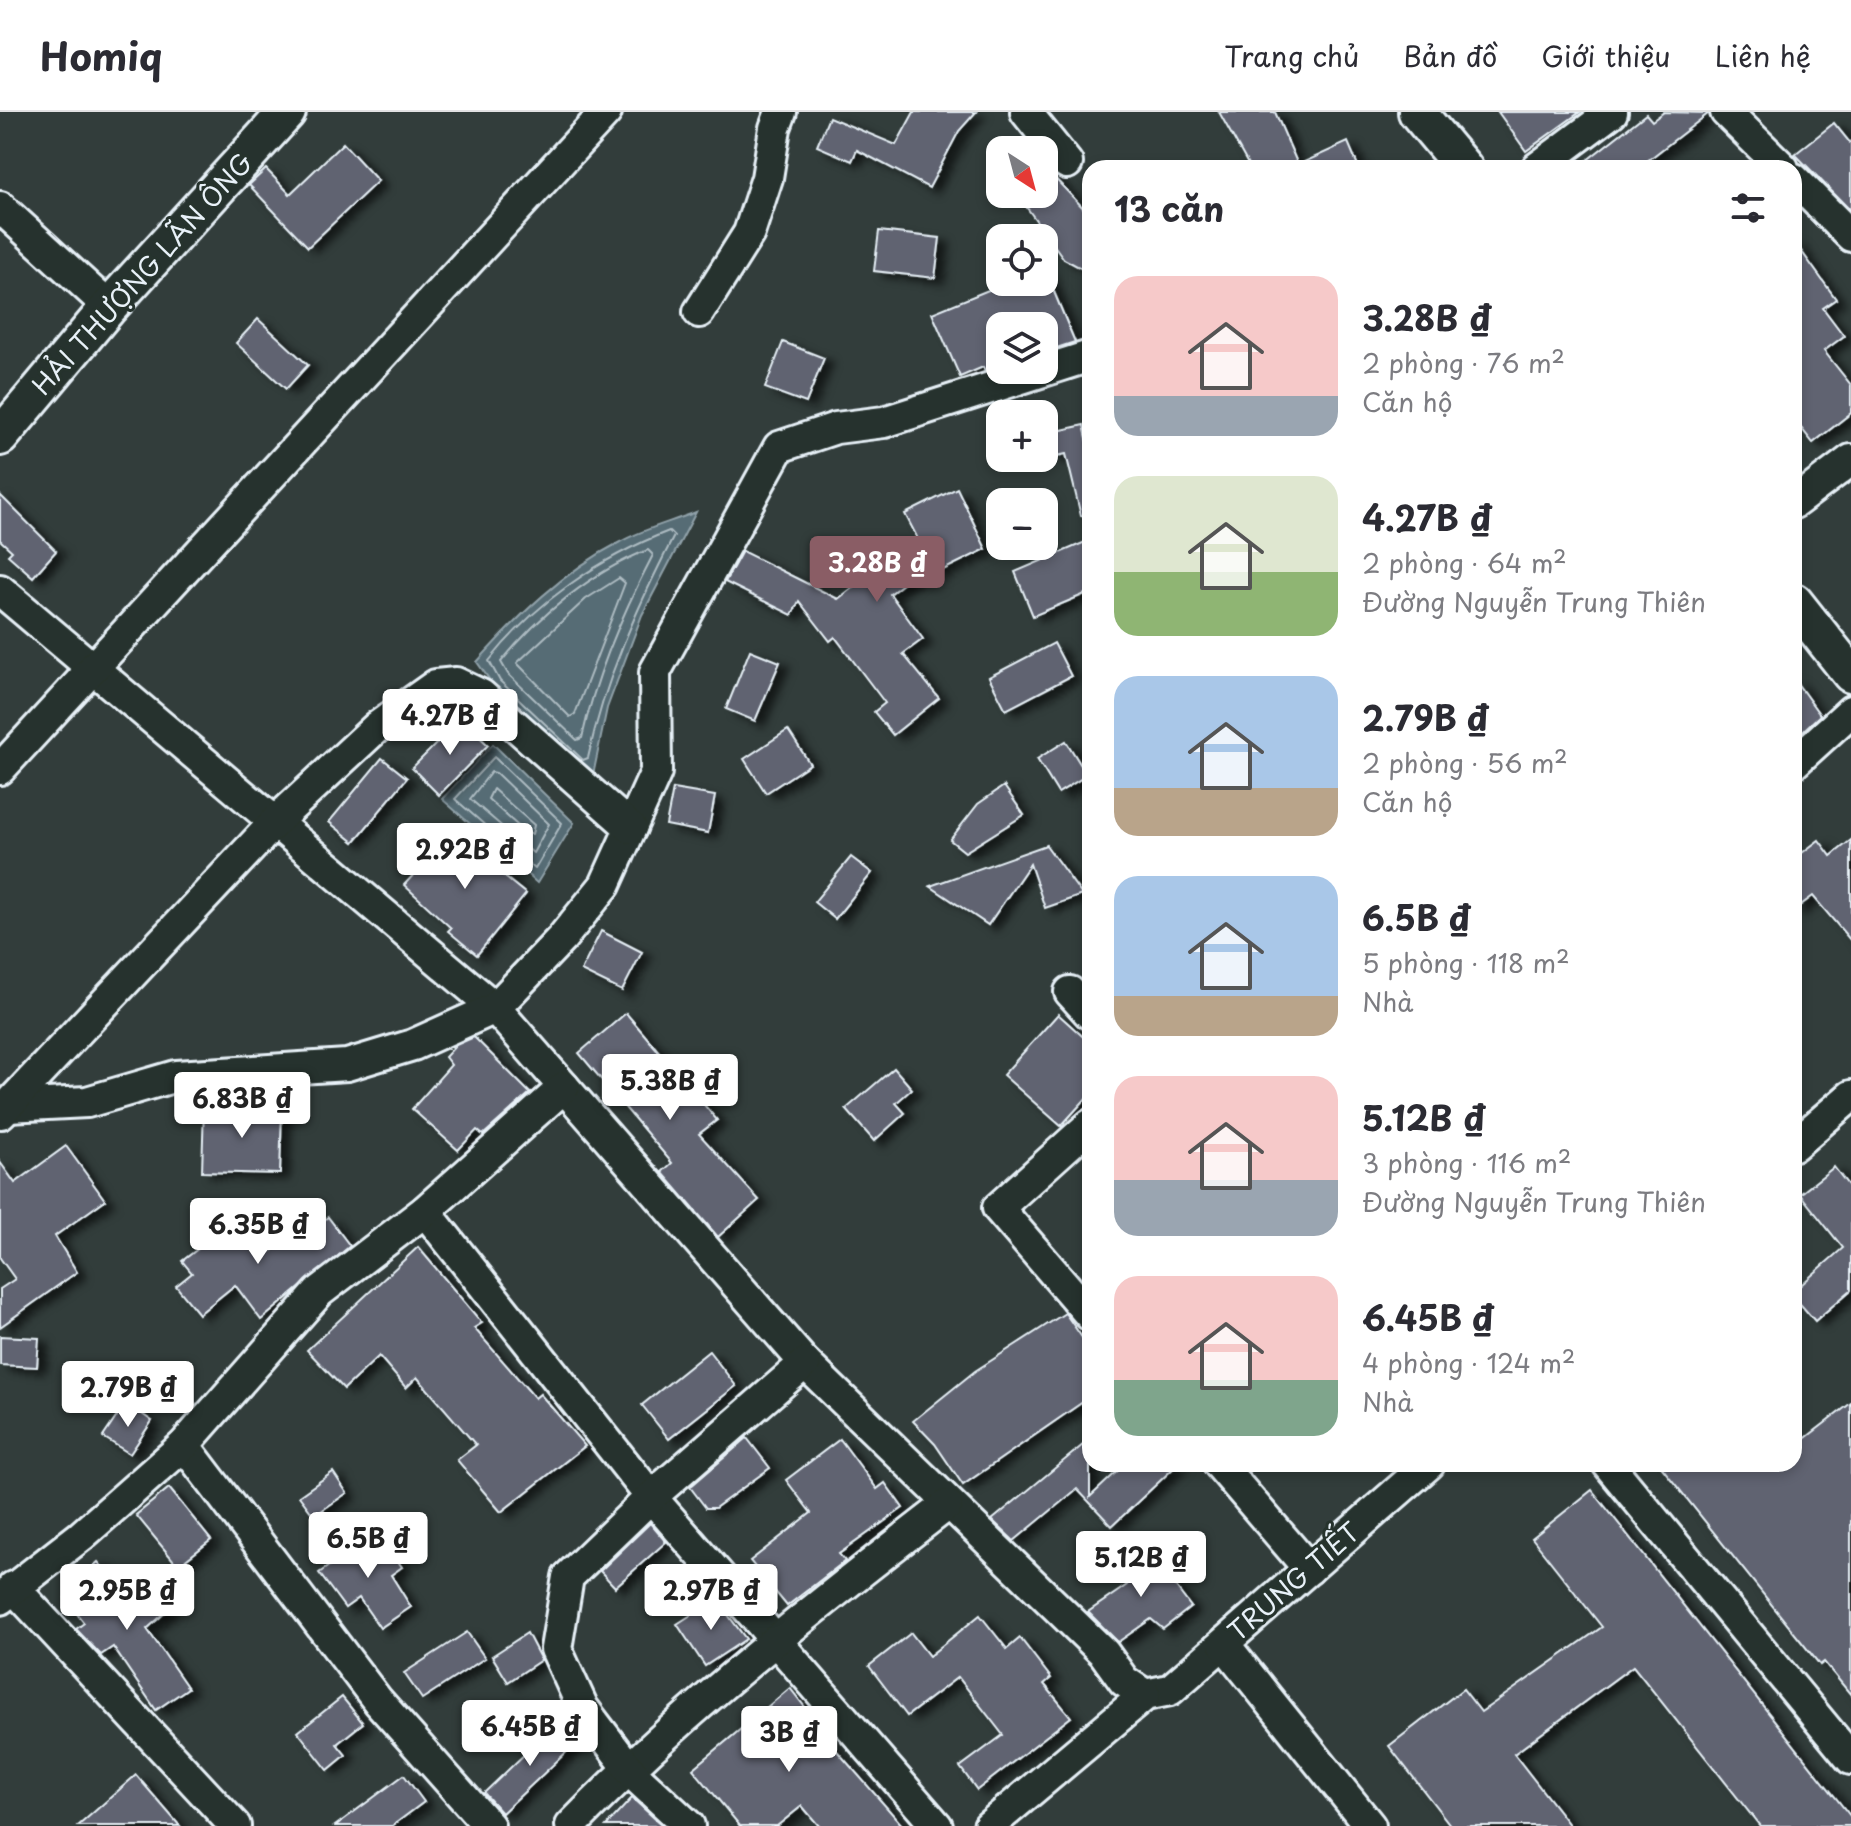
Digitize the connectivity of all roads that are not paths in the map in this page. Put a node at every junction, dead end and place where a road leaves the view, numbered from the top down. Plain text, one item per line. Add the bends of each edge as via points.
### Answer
1 (287, 112) edge
2 (781, 112) edge
3 (1026, 112) edge
4 (1417, 112) edge
5 (1612, 112) edge
6 (1726, 112) edge
7 (592, 117) edge
8 (1457, 160) edge
9 (1548, 160) edge
10 (1775, 160) edge
11 (1067, 163) dead end
12 (1802, 187) edge
13 (0, 207) edge
14 (1851, 236) edge
15 (109, 307) junction
16 (699, 312) dead end
17 (1082, 359) edge
18 (0, 437) edge
19 (1851, 460) edge
20 (1802, 497) edge
21 (0, 590) edge
22 (1802, 612) edge
23 (92, 669) junction
24 (1851, 674) edge
25 (1851, 711) edge
26 (1802, 756) edge
27 (0, 769) edge
28 (276, 821) junction
29 (631, 828) junction
30 (495, 1008) junction
31 (564, 1087) junction
32 (1851, 1096) edge
33 (4, 1110) edge
34 (1082, 1132) edge
35 (1802, 1132) edge
36 (425, 1211) junction
37 (1082, 1306) edge
38 (805, 1363) junction
39 (184, 1445) junction
40 (1226, 1472) edge
41 (1420, 1472) edge
42 (1615, 1472) edge
43 (651, 1497) junction
44 (947, 1505) junction
45 (1309, 1569) junction
46 (7, 1593) edge
47 (771, 1640) junction
48 (1224, 1644) junction
49 (1151, 1695) junction
50 (1851, 1759) edge
51 (628, 1767) junction
52 (235, 1826) edge
53 (489, 1826) edge
54 (571, 1826) edge
55 (689, 1826) edge
56 (937, 1826) edge
57 (989, 1826) edge
58 (1370, 1826) edge

1 - 15 street, HẢI THƯỢNG LÃN ÔNG
2 - 16 street via 749,233
3 - 11 street
4 - 8 street
5 - 9 street
6 - 10 street
7 - 23 street
12 - 14 street
13 - 15 street
15 - 18 street, HẢI THƯỢNG LÃN ÔNG
17 - 29 street via 884,422 836,428 779,447 655,672 656,772
19 - 20 street
21 - 23 street
22 - 24 street
23 - 27 street
23 - 28 street
25 - 26 street
28 - 29 street via 377,727 419,694 448,682 481,695
28 - 30 street
28 - 33 street
29 - 30 street via 605,885
30 - 31 street
30 - 33 street via 413,1045 347,1065 176,1076 87,1102
31 - 36 street
31 - 38 street
32 - 35 street
34 - 37 street via 998,1208
36 - 39 street via 319,1292
36 - 43 street
38 - 43 street
38 - 44 street
39 - 46 street
39 - 53 street via 378,1701
40 - 45 street
41 - 45 street, TRUNG TIẾT
42 - 50 street
43 - 47 street
43 - 51 street via 568,1577 556,1649 583,1708
44 - 47 street
44 - 49 street via 1104,1653 1124,1681
45 - 48 street, TRUNG TIẾT
46 - 52 street
47 - 51 street
47 - 56 street
48 - 49 street, TRUNG TIẾT via 1170,1690
48 - 58 street
49 - 57 street, TRUNG TIẾT
51 - 54 street
51 - 55 street

